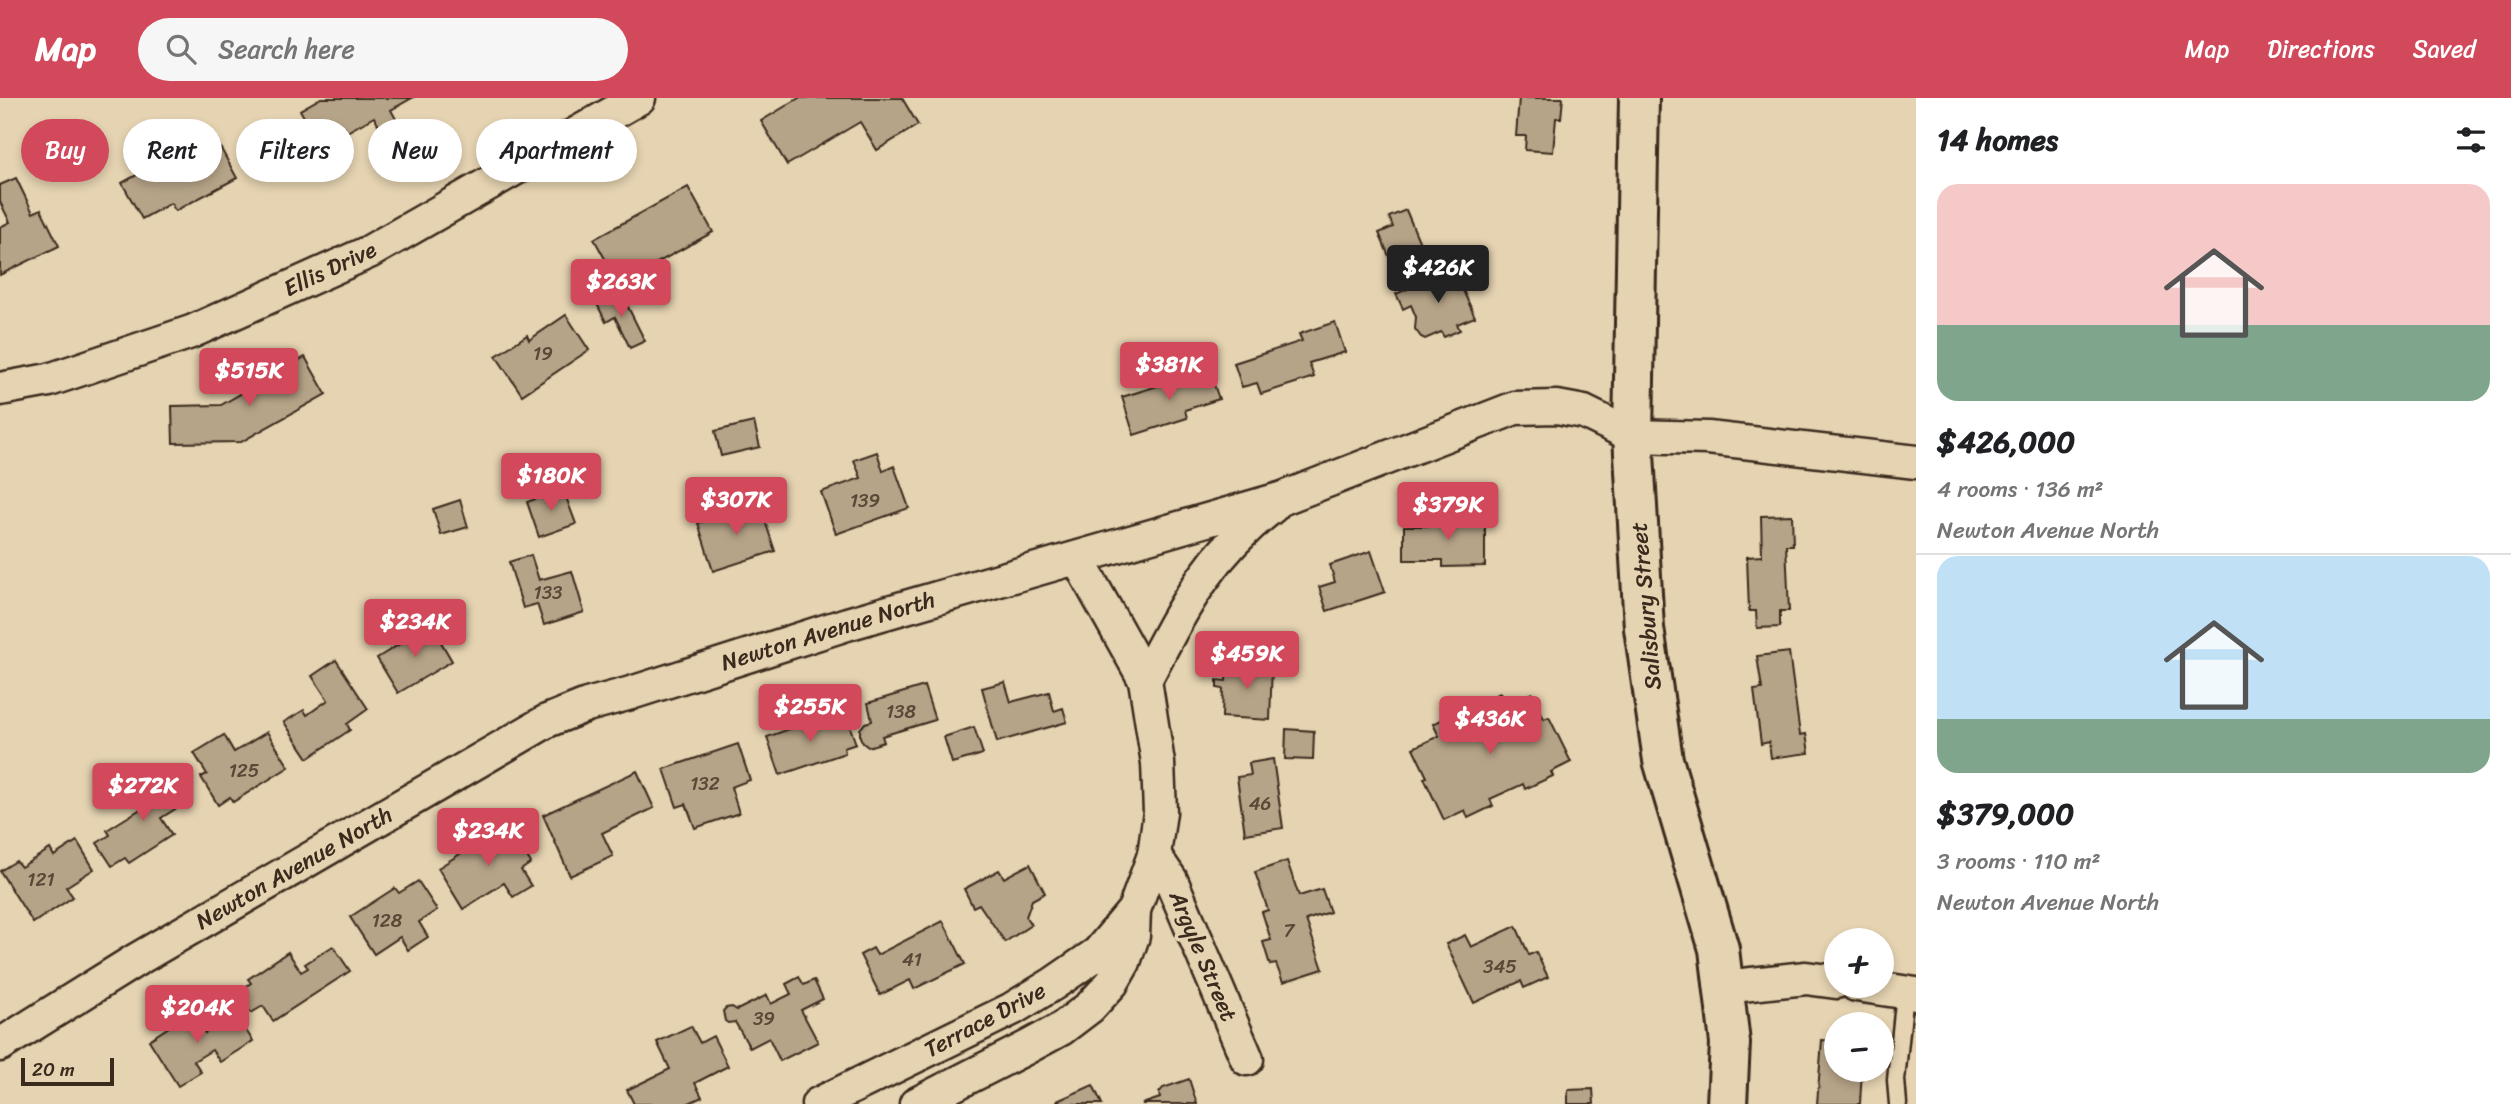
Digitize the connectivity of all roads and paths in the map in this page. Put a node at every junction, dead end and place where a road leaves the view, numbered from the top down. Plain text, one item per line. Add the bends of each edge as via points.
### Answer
1 (639, 98) edge
2 (1639, 98) edge
3 (0, 389) edge
4 (1633, 436) junction
5 (1916, 462) edge
6 (1283, 498) junction
7 (1077, 558) junction
8 (1145, 680) junction
9 (1154, 856) junction
10 (1134, 910) junction
11 (1824, 980) edge
12 (1724, 987) junction
13 (1911, 993) edge
14 (0, 1045) edge
15 (1247, 1059) dead end
16 (818, 1104) edge
17 (916, 1104) edge
18 (1727, 1104) edge
19 (1898, 1104) edge

1 - 3 street, Ellis Drive via 369,252 191,332 49,380
2 - 4 main road, Salisbury Street
4 - 5 street via 1708,438
4 - 6 street, Newton Avenue North via 1584,412 1558,407 1514,408
4 - 12 main road, Salisbury Street via 1644,628 1663,760 1719,949
6 - 7 street, Newton Avenue North
6 - 8 street via 1226,547 1201,578
7 - 8 street, Terrace Drive
7 - 14 street, Newton Avenue North via 847,624 547,721 136,960
8 - 9 street, Terrace Drive via 1158,763 1160,812
9 - 10 street, Terrace Drive
9 - 15 street, Argyle Street via 1171,880
10 - 16 street, Terrace Drive via 1098,953 1012,1009
10 - 17 street, Terrace Drive via 1133,936 1124,962 1090,1007 1061,1029
11 - 12 street via 1806,978
12 - 18 main road, Salisbury Street via 1730,1042
13 - 19 lane via 1896,1080

